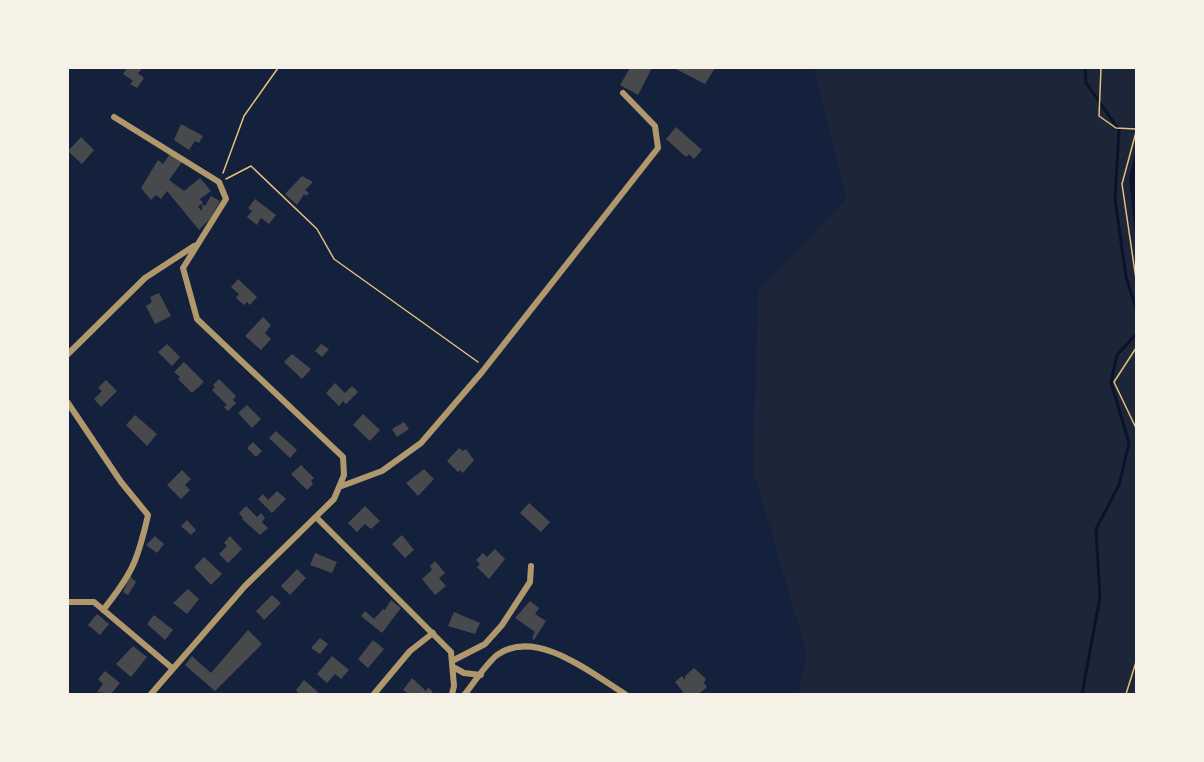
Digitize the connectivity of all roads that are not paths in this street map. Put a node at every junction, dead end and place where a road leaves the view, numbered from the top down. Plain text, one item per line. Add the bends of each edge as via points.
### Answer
1 (623, 93) dead end
2 (114, 117) dead end
3 (197, 244) junction
4 (68, 354) edge
5 (68, 403) edge
6 (339, 487) junction
7 (317, 518) junction
8 (531, 566) dead end
9 (68, 602) edge
10 (103, 610) junction
11 (433, 633) junction
12 (452, 664) junction
13 (172, 668) junction
14 (481, 675) junction
15 (151, 694) edge
16 (374, 694) edge
17 (452, 694) edge
18 (465, 694) edge
19 (626, 694) edge

1 - 6 street via 655,126 658,148 482,372 421,443 382,471
2 - 3 street via 219,182 226,200
3 - 4 street via 145,278
3 - 6 street via 183,268 197,319 343,457 344,475
5 - 10 street via 148,515 138,557 125,583
6 - 7 street
7 - 11 street
7 - 13 street via 245,586
8 - 12 street via 530,582 502,625 485,644
9 - 10 street via 94,602
10 - 13 street
11 - 12 street via 451,652
11 - 16 street via 410,651
12 - 14 street via 464,673
12 - 17 street
13 - 15 street
14 - 18 street
14 - 19 street via 497,655 523,646 547,648

